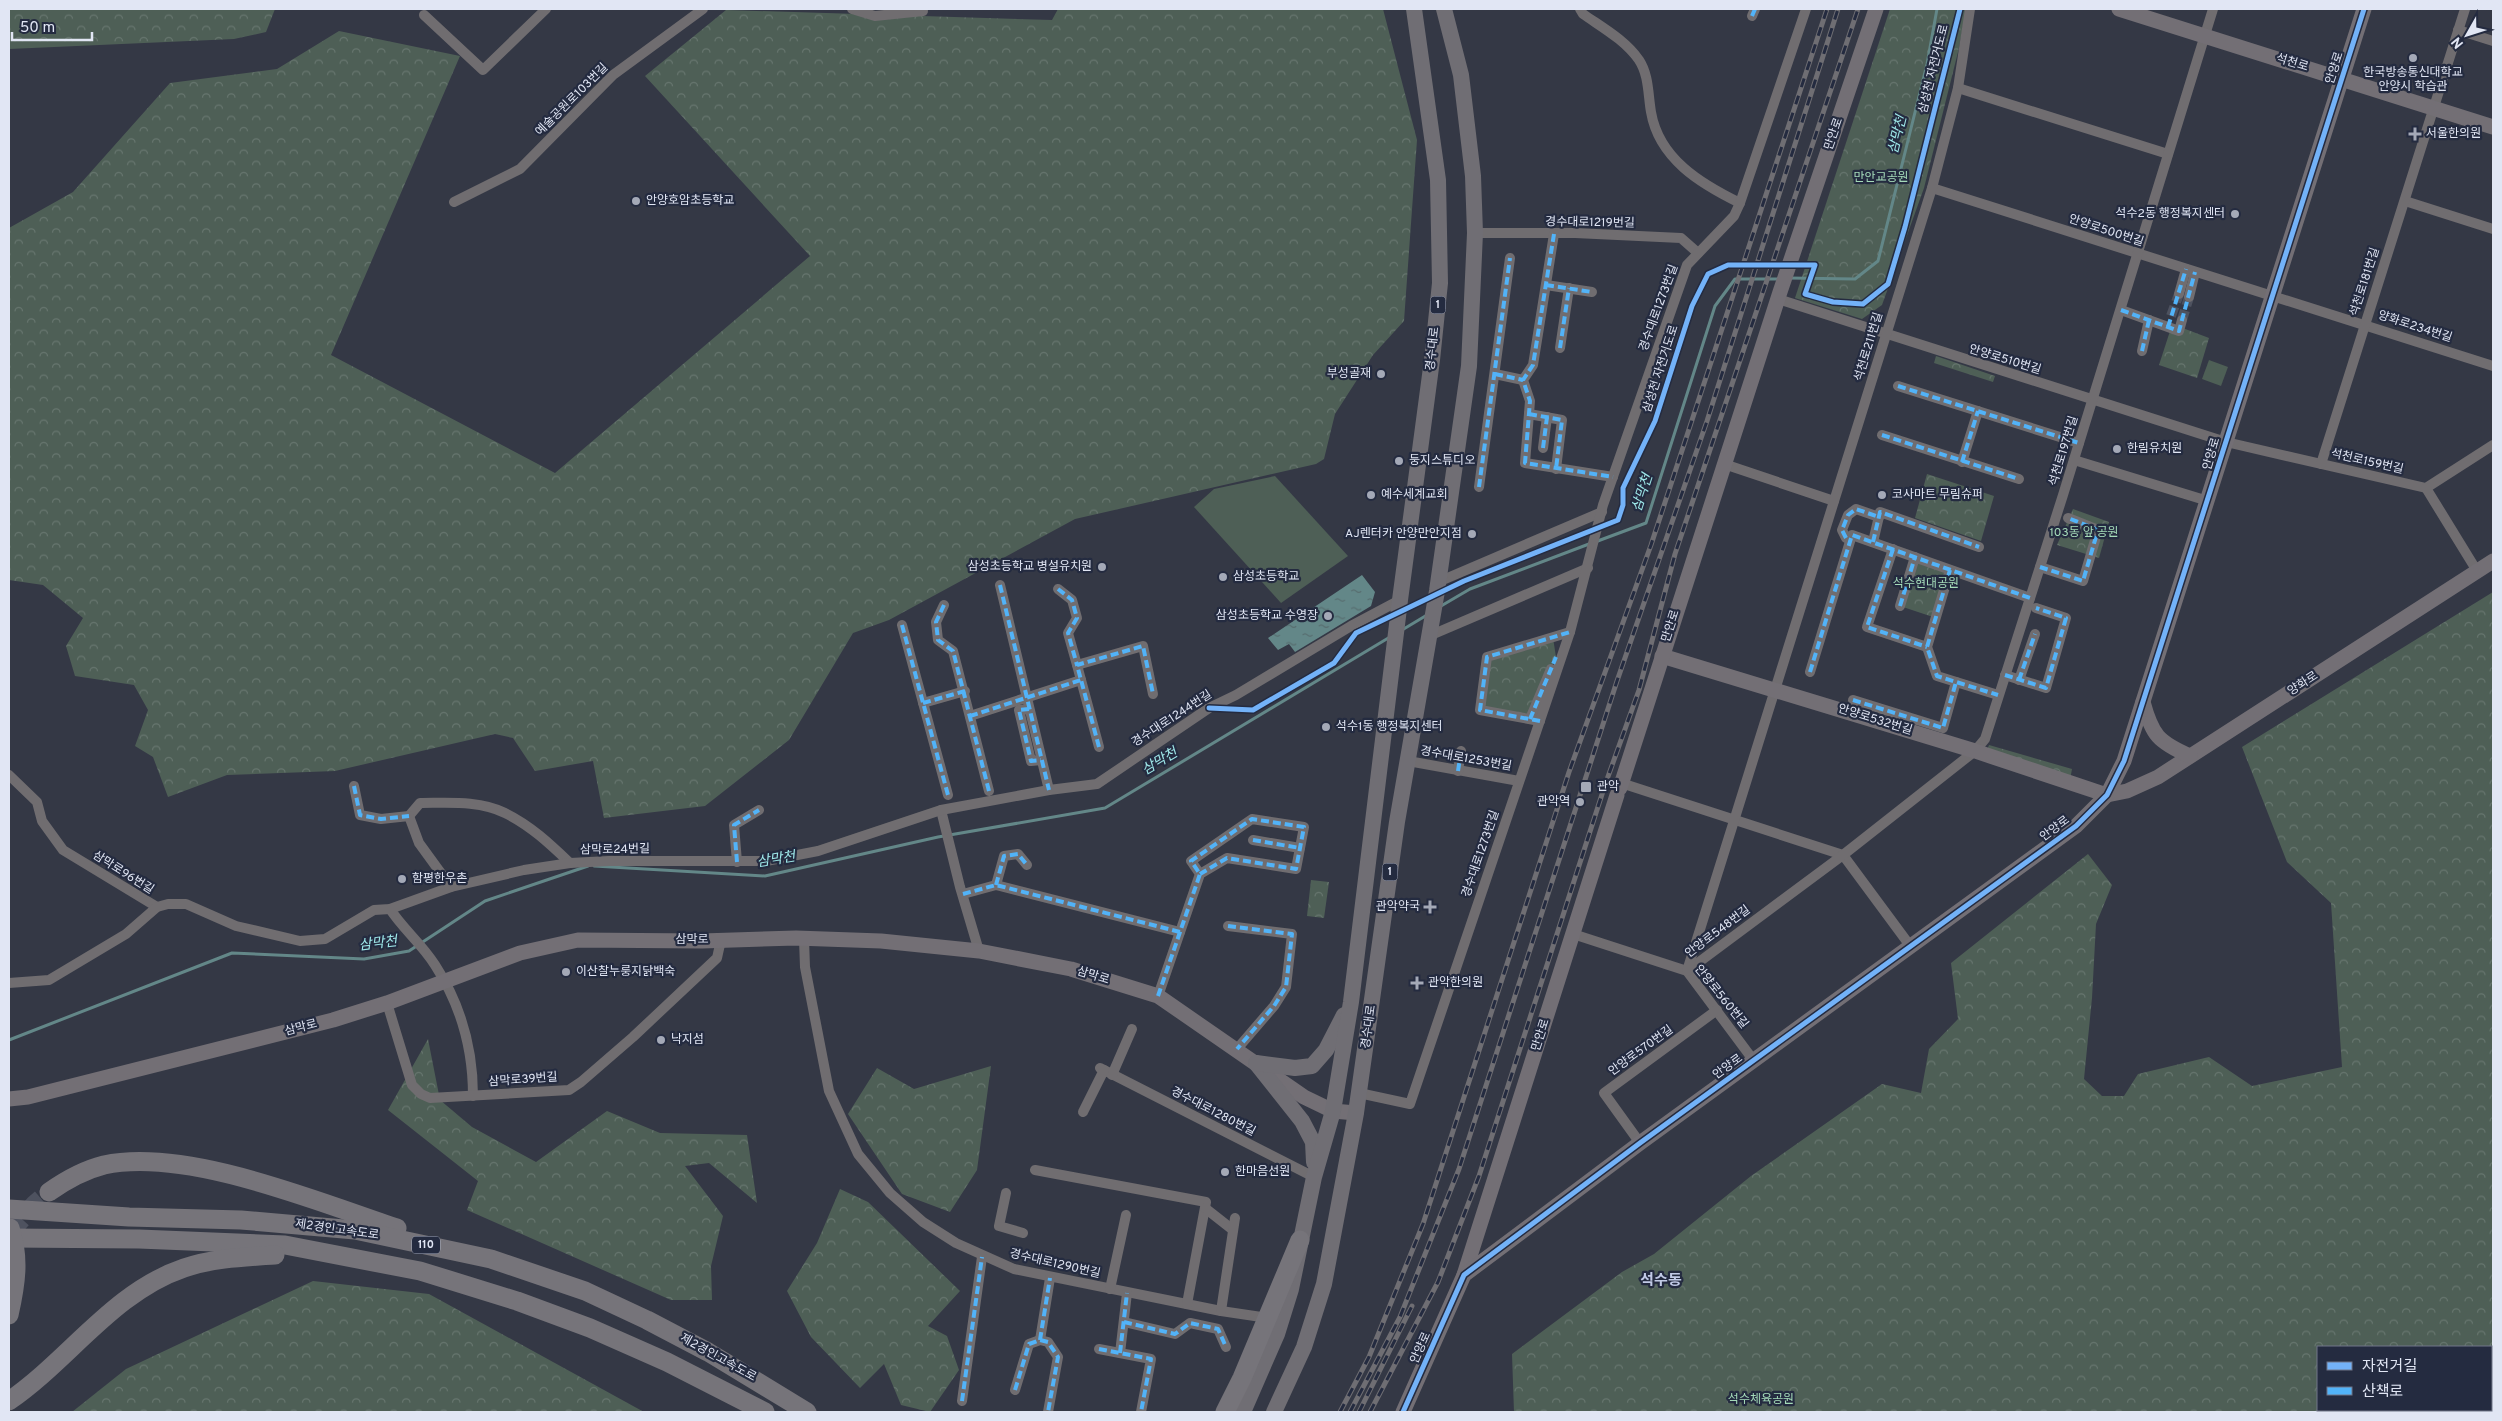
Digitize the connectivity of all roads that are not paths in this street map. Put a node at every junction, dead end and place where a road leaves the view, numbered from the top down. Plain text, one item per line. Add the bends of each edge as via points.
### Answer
1 (546, 9) edge
2 (703, 9) edge
3 (852, 9) edge
4 (1414, 9) edge
5 (1444, 9) edge
6 (1580, 9) edge
7 (1806, 9) edge
8 (1876, 9) edge
9 (1970, 9) edge
10 (2119, 9) edge
11 (2213, 9) edge
12 (2364, 9) edge
13 (2465, 9) edge
14 (923, 11) dead end
15 (424, 15) dead end
16 (2458, 30) junction
17 (2205, 36) junction
18 (2493, 41) edge
19 (2342, 79) junction
20 (1958, 88) junction
21 (2435, 108) junction
22 (2493, 127) edge
23 (2168, 154) junction
24 (1932, 188) junction
25 (2404, 201) junction
26 (454, 202) dead end
27 (1740, 204) junction
28 (2493, 229) edge
29 (1476, 233) junction
30 (1554, 234) junction
31 (1698, 253) junction
32 (2136, 254) junction
33 (1510, 258) dead end
34 (2191, 271) junction
35 (1546, 285) junction
36 (1569, 288) junction
37 (1592, 292) dead end
38 (2179, 294) tunnel mouth
39 (1779, 295) junction
40 (2272, 295) junction
41 (2189, 297) tunnel mouth
42 (2121, 310) junction
43 (2171, 316) tunnel mouth
44 (2149, 320) junction
45 (2182, 320) tunnel mouth
46 (2365, 324) junction
47 (2168, 327) junction
48 (1886, 335) junction
49 (1560, 348) dead end
50 (2142, 351) dead end
51 (2493, 366) edge
52 (1495, 374) junction
53 (1523, 380) junction
54 (1898, 386) dead end
55 (2092, 400) junction
56 (1978, 411) junction
57 (1529, 414) junction
58 (1547, 417) junction
59 (1882, 435) dead end
60 (2226, 442) junction
61 (2079, 443) junction
62 (2493, 445) edge
63 (1543, 448) dead end
64 (2074, 460) junction
65 (1962, 462) junction
66 (1724, 464) junction
67 (2321, 464) junction
68 (1556, 468) junction
69 (1613, 477) junction
70 (2019, 480) dead end
71 (1479, 487) dead end
72 (2426, 488) junction
73 (1834, 501) junction
74 (2208, 501) junction
75 (1601, 515) junction
76 (1879, 517) junction
77 (2068, 518) dead end
78 (1846, 538) dead end
79 (1873, 542) junction
80 (1979, 547) dead end
81 (1893, 549) junction
82 (1915, 557) junction
83 (2493, 561) edge
84 (1588, 565) junction
85 (2040, 567) junction
86 (1950, 570) junction
87 (2477, 570) junction
88 (1000, 584) dead end
89 (1437, 587) junction
90 (1058, 589) dead end
91 (2030, 598) junction
92 (1400, 600) junction
93 (944, 605) dead end
94 (1900, 606) dead end
95 (2036, 608) dead end
96 (902, 625) dead end
97 (1570, 632) junction
98 (1429, 634) junction
99 (2035, 634) dead end
100 (1927, 647) junction
101 (1662, 656) junction
102 (1556, 657) dead end
103 (1077, 665) junction
104 (1810, 672) dead end
105 (2005, 675) junction
106 (1081, 680) junction
107 (2019, 680) junction
108 (1956, 682) junction
109 (1776, 690) junction
110 (965, 691) junction
111 (1153, 694) dead end
112 (1998, 694) junction
113 (1026, 698) junction
114 (1853, 700) dead end
115 (2143, 702) junction
116 (923, 703) junction
117 (970, 716) junction
118 (1535, 720) junction
119 (1099, 747) dead end
120 (1461, 751) dead end
121 (1975, 751) junction
122 (2190, 756) junction
123 (1408, 761) junction
124 (1458, 771) junction
125 (9, 774) edge
126 (1519, 781) junction
127 (354, 786) dead end
128 (1620, 789) junction
129 (1049, 790) junction
130 (989, 791) dead end
131 (948, 795) dead end
132 (2107, 796) junction
133 (759, 810) dead end
134 (941, 810) junction
135 (409, 816) junction
136 (1736, 820) junction
137 (1253, 840) dead end
138 (1218, 843) junction
139 (1300, 848) junction
140 (1843, 855) junction
141 (1227, 858) junction
142 (737, 862) junction
143 (570, 863) junction
144 (1027, 865) dead end
145 (1200, 874) junction
146 (996, 885) junction
147 (451, 887) junction
148 (963, 894) junction
149 (157, 907) junction
150 (390, 909) junction
151 (1228, 926) dead end
152 (1180, 932) junction
153 (1573, 934) junction
154 (804, 939) junction
155 (721, 940) junction
156 (1911, 947) junction
157 (979, 951) junction
158 (1687, 971) junction
159 (444, 981) junction
160 (9, 984) edge
161 (1158, 996) junction
162 (1351, 1002) junction
163 (387, 1003) junction
164 (1717, 1010) junction
165 (1132, 1029) dead end
166 (1236, 1050) junction
167 (1754, 1061) junction
168 (1256, 1063) junction
169 (1105, 1071) junction
170 (1359, 1093) junction
171 (473, 1096) junction
172 (9, 1099) edge
173 (1333, 1110) junction
174 (1083, 1112) dead end
175 (1356, 1113) junction
176 (1640, 1143) junction
177 (1035, 1170) dead end
178 (1314, 1177) junction
179 (49, 1192) tunnel mouth
180 (1006, 1193) dead end
181 (1205, 1208) junction
182 (9, 1209) edge
183 (1126, 1215) dead end
184 (1235, 1218) dead end
185 (9, 1225) edge
186 (1233, 1230) junction
187 (1023, 1233) dead end
188 (9, 1238) edge
189 (1300, 1240) junction
190 (322, 1253) junction
191 (982, 1257) junction
192 (491, 1259) junction
193 (1464, 1275) junction
194 (1050, 1278) junction
195 (1110, 1289) junction
196 (1127, 1293) junction
197 (1187, 1304) junction
198 (1221, 1311) junction
199 (9, 1315) edge
200 (1268, 1318) junction
201 (1124, 1322) junction
202 (1040, 1340) junction
203 (1099, 1348) dead end
204 (1226, 1348) dead end
205 (1120, 1353) junction
206 (1015, 1390) dead end
207 (9, 1401) edge
208 (962, 1401) dead end
209 (763, 1412) edge
210 (807, 1412) edge
211 (1048, 1412) edge
212 (1141, 1412) edge
213 (1224, 1412) edge
214 (1243, 1412) edge
215 (1274, 1412) edge
216 (1404, 1412) edge

1 - 15 street via 483,70
2 - 26 street, 예술공원로103번길 via 613,75 520,169
3 - 14 street via 875,16
4 - 92 main road, 경수대로 / 1 via 1438,180 1440,283
5 - 29 main road, 1 via 1462,75
6 - 27 street via 1626,45 1639,62 1646,76 1652,118 1665,149 1688,172
7 - 27 street, 경수대로1273번길
8 - 39 street, 만안로
9 - 20 street, 석천로211번길
10 - 17 street, 석천로
11 - 17 street, 석천로197번길
12 - 19 street, 안양로
13 - 16 street, 석천로181번길
16 - 18 street
16 - 21 street, 석천로181번길
17 - 19 street, 석천로
17 - 23 street, 석천로197번길
19 - 21 street, 석천로
19 - 40 street, 안양로
20 - 23 street
20 - 24 street, 석천로211번길
21 - 22 street, 석천로
21 - 25 street, 석천로181번길
23 - 32 street, 석천로197번길
24 - 32 street, 안양로500번길
24 - 48 street, 석천로211번길
25 - 28 street
25 - 46 street, 석천로181번길
27 - 31 street, 경수대로1273번길 via 1734,216
29 - 30 street, 경수대로1219번길
29 - 89 main road, 1 via 1468,366
30 - 31 street, 경수대로1219번길 via 1681,238
30 - 35 street
31 - 69 street, 경수대로1273번길 via 1687,265
32 - 34 street, 안양로500번길
32 - 42 street, 석천로197번길
33 - 52 street
34 - 38 street
34 - 40 street, 안양로500번길
34 - 41 street
35 - 36 street
35 - 53 street via 1533,365
36 - 37 street
36 - 49 street
39 - 48 street, 안양로510번길
39 - 66 street, 만안로
40 - 46 street, 양화로234번길
40 - 60 street, 안양로
42 - 44 street
42 - 55 street, 석천로197번길
43 - 47 street
44 - 47 street
44 - 50 street
45 - 47 street via 2179,330
46 - 51 street, 양화로234번길
46 - 67 street, 석천로181번길
48 - 55 street, 안양로510번길
48 - 73 street, 석천로211번길
52 - 53 street
52 - 71 street
53 - 57 street via 1530,400
54 - 56 street
55 - 60 street, 안양로510번길
55 - 61 street, 석천로197번길
56 - 61 street
56 - 65 street
57 - 58 street
57 - 68 street via 1525,463
58 - 63 street
58 - 68 street via 1562,420
59 - 65 street
60 - 67 street, 석천로159번길
60 - 74 street, 안양로
61 - 64 street, 석천로197번길
62 - 72 street
64 - 74 street
64 - 85 street, 석천로197번길
65 - 70 street
66 - 73 street
66 - 101 street, 만안로
67 - 72 street, 석천로159번길
68 - 69 street
69 - 75 street, 경수대로1273번길
72 - 87 street
73 - 109 street, 석천로211번길
74 - 115 street, 안양로
75 - 84 street, 경수대로1273번길
75 - 89 street
76 - 78 street via 1856,509 1848,515 1842,530
76 - 79 street
76 - 80 street via 1880,512
77 - 85 street via 2098,530 2083,581
79 - 81 street
79 - 104 street via 1852,535
81 - 82 street
81 - 100 street via 1867,627
82 - 86 street
82 - 94 street
83 - 87 street, 양화로
84 - 97 street, 경수대로1273번길
84 - 98 street
85 - 91 street, 석천로197번길
86 - 91 street
86 - 100 street
87 - 122 street, 양화로
88 - 113 street
89 - 98 main road, 1
90 - 103 street via 1072,600 1077,618 1068,633
91 - 105 street, 석천로197번길
92 - 129 street, 경수대로1244번길 via 1208,708 1097,784
92 - 162 main road, 경수대로 / 1
93 - 110 street via 936,622 938,640 953,651
95 - 107 street via 2066,618 2046,688
96 - 116 street
97 - 118 street, 경수대로1273번길
97 - 118 street via 1487,658 1480,710
98 - 123 main road, 경수대로 / 1
99 - 107 street
100 - 108 street via 1937,676
101 - 109 street, 안양로532번길
101 - 128 street, 만안로
102 - 118 street
103 - 106 street
103 - 111 street via 1142,646
105 - 107 street
105 - 112 street, 석천로197번길
106 - 113 street
106 - 119 street
108 - 112 street
108 - 114 street via 1943,728
109 - 121 street, 안양로532번길
109 - 136 street
110 - 116 street
110 - 117 street
112 - 121 street, 석천로197번길 via 1985,739
113 - 117 street
113 - 129 street
115 - 122 street via 2151,728 2159,740
115 - 132 street, 안양로 via 2124,761
116 - 131 street
117 - 130 street
118 - 126 street, 경수대로1273번길
120 - 124 street
121 - 132 street, 안양로532번길
121 - 140 street
122 - 132 street, 양화로 via 2150,781
123 - 124 street, 경수대로1253번길
123 - 170 main road, 경수대로 / 1
124 - 126 street, 경수대로1253번길
125 - 149 street, 삼막로96번길 via 37,802 42,821 63,850
126 - 170 street, 경수대로1273번길 via 1410,1104
127 - 135 street via 360,815 381,818
128 - 136 street
128 - 153 street, 만안로
129 - 134 street, 경수대로1244번길
132 - 156 street, 안양로 via 2076,826
133 - 142 street via 734,825
134 - 142 street, 삼막로24번길 via 818,851 766,861
134 - 148 street
135 - 143 street via 420,803 468,804 504,812 539,834
135 - 147 street via 419,843
136 - 140 street
136 - 158 street, 안양로548번길
137 - 139 street
138 - 139 street via 1252,819 1304,827
138 - 141 street
138 - 145 street via 1191,861
139 - 141 street via 1296,869
140 - 156 street
140 - 158 street, 안양로548번길
141 - 145 street
142 - 143 street, 삼막로24번길
143 - 147 street, 삼막로24번길
144 - 146 street via 1018,854 1004,856
145 - 152 street
146 - 148 street
146 - 152 street
147 - 150 street, 삼막로24번길
148 - 157 street
149 - 150 street, 삼막로24번길 via 186,904 236,926 300,941 325,939 374,910
149 - 160 street, 삼막로96번길 via 126,934 48,980
150 - 159 street via 401,926 412,934
151 - 166 street via 1292,934 1286,987
152 - 161 street
153 - 158 street, 안양로560번길
153 - 193 street, 만안로
154 - 155 street, 삼막로
154 - 157 street, 삼막로 via 882,941
154 - 191 street, 경수대로1290번길 via 805,967 829,1091 858,1154 890,1193 923,1222
155 - 159 street, 삼막로 via 578,940 520,953
155 - 171 street, 삼막로39번길 via 717,958 633,1037 569,1090
156 - 167 street, 안양로
157 - 161 street, 삼막로 via 1071,969
158 - 164 street, 안양로560번길
159 - 163 street, 삼막로
159 - 171 street via 472,1056
161 - 166 street, 삼막로
162 - 168 main road via 1326,1050 1312,1066 1295,1068
162 - 173 main road, 경수대로 / 1
163 - 171 street, 삼막로39번길 via 412,1085 430,1098
163 - 172 street, 삼막로 via 333,1020 28,1097
164 - 167 street, 안양로560번길
164 - 176 street, 안양로570번길 via 1604,1094
165 - 169 street
166 - 168 street, 삼막로
167 - 176 street, 안양로
168 - 173 street, 삼막로 via 1304,1097
168 - 178 main road via 1306,1128 1313,1142
169 - 174 street
169 - 178 street, 경수대로1280번길
170 - 175 main road, 경수대로 / 1
173 - 175 street, 삼막로
173 - 178 main road, 경수대로 / 1
175 - 215 main road, 경수대로 / 1 via 1324,1284 1304,1347
176 - 193 street, 안양로
177 - 181 street via 1206,1202
178 - 189 main road, 경수대로 / 1
179 - 192 highway via 67,1180 103,1166 148,1162 186,1165 289,1193
180 - 187 street via 999,1226
181 - 186 street
181 - 197 street
182 - 192 highway, 제2경인고속도로 / 110 via 241,1220 346,1229
183 - 195 street
184 - 186 street
185 - 199 highway via 17,1269
186 - 198 street
188 - 190 highway, 제2경인고속도로 / 110 via 284,1245
189 - 200 highway
189 - 214 main road, 경수대로 / 1 via 1291,1289
190 - 207 highway via 233,1258 205,1262 171,1273 113,1311 42,1377
190 - 209 highway, 제2경인고속도로 / 110 via 420,1271 517,1301 667,1362
191 - 194 street, 경수대로1290번길
191 - 208 street
192 - 210 highway, 제2경인고속도로 / 110 via 585,1291 647,1320 708,1352
193 - 216 street, 안양로
194 - 195 street, 경수대로1290번길
194 - 202 street
195 - 196 street, 경수대로1290번길
196 - 197 street, 경수대로1290번길
196 - 201 street
197 - 198 street, 경수대로1290번길
198 - 200 street, 경수대로1290번길
200 - 213 highway
201 - 204 street via 1175,1334 1190,1323 1218,1329
201 - 205 street
202 - 206 street via 1029,1344
202 - 211 street via 1048,1342 1058,1357
203 - 205 street
205 - 212 street via 1151,1359

